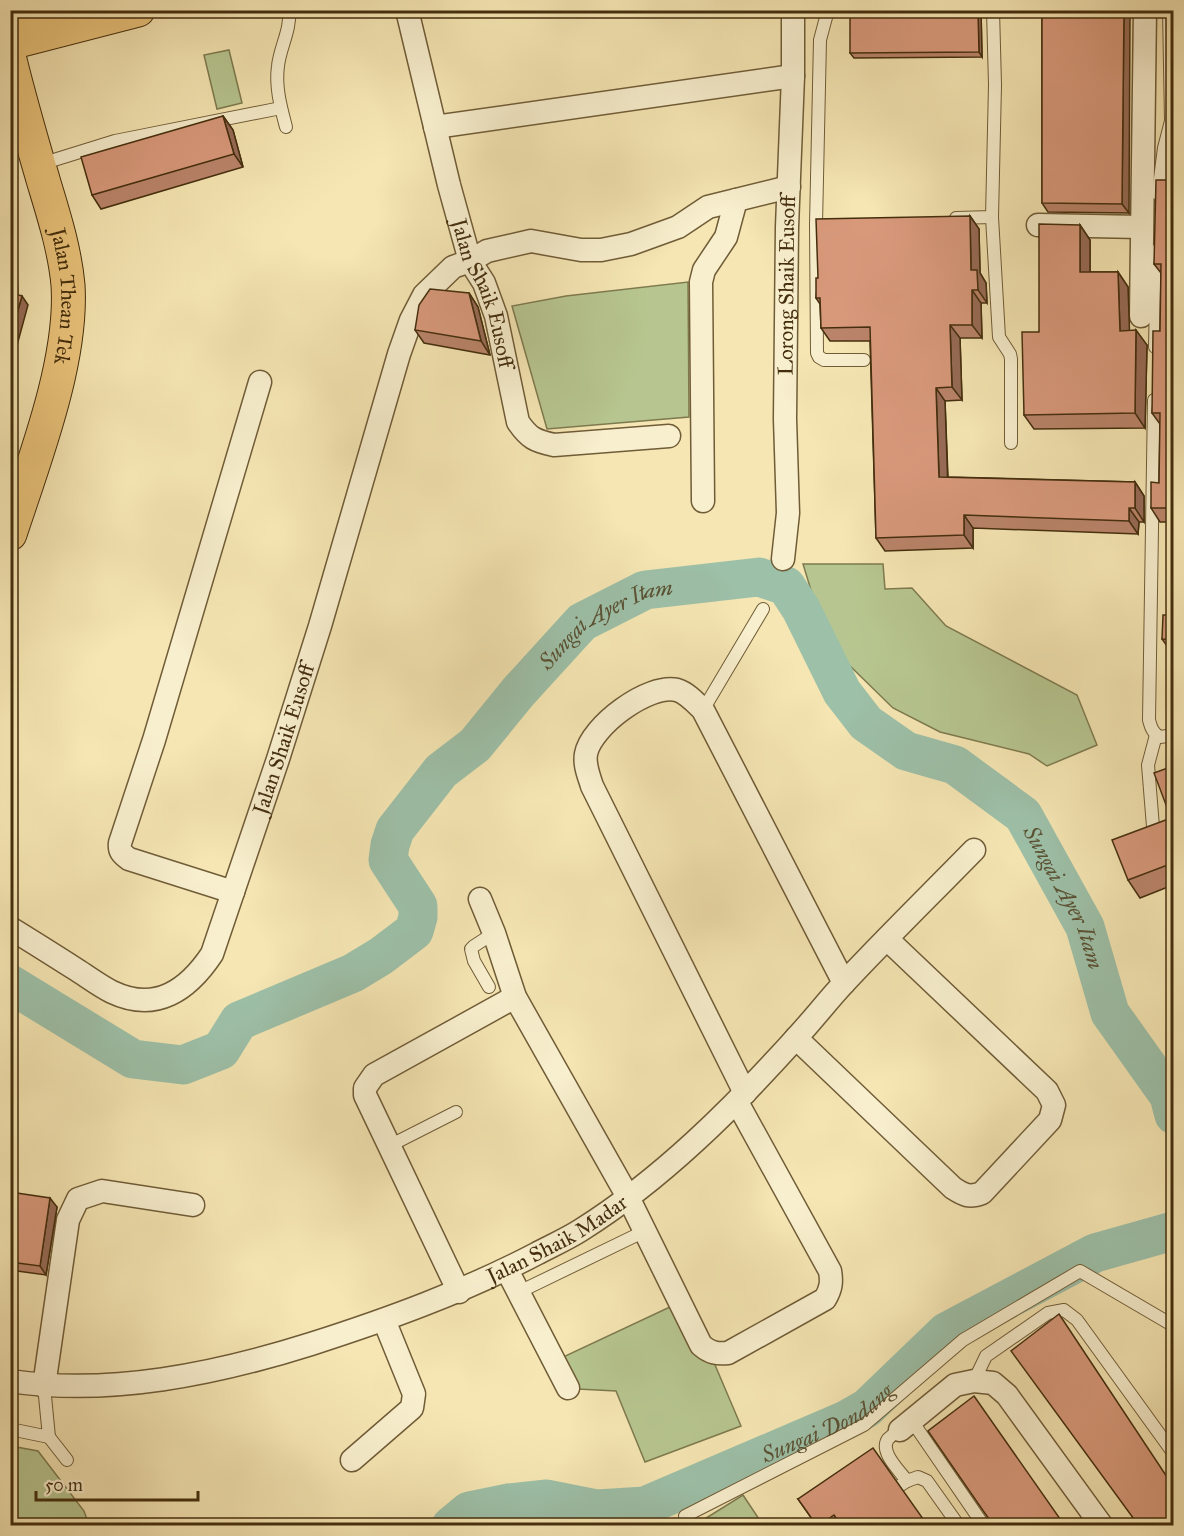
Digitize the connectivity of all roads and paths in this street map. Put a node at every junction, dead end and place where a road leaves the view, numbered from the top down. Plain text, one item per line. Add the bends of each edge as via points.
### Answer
1 (29, 10) edge
2 (138, 10) edge
3 (289, 10) edge
4 (407, 10) edge
5 (793, 10) edge
6 (828, 10) edge
7 (993, 10) edge
8 (1145, 10) edge
9 (1169, 10) edge
10 (10, 15) edge
11 (10, 43) edge
12 (10, 60) edge
13 (793, 76) junction
14 (281, 108) junction
15 (1172, 125) edge
16 (286, 128) dead end
17 (435, 128) junction
18 (39, 165) junction
19 (1173, 182) edge
20 (1158, 184) junction
21 (789, 187) junction
22 (736, 200) junction
23 (1157, 201) edge
24 (992, 217) junction
25 (945, 219) edge
26 (1038, 225) edge
27 (1149, 232) junction
28 (470, 261) junction
29 (1141, 316) dead end
30 (1155, 354) edge
31 (864, 360) dead end
32 (260, 382) dead end
33 (1155, 390) edge
34 (669, 435) dead end
35 (1011, 443) dead end
36 (703, 501) dead end
37 (10, 534) edge
38 (783, 559) dead end
39 (763, 609) dead end
40 (702, 710) junction
41 (1156, 735) junction
42 (1173, 735) edge
43 (1155, 839) edge
44 (974, 850) dead end
45 (233, 892) junction
46 (480, 899) dead end
47 (10, 928) edge
48 (494, 933) junction
49 (887, 939) junction
50 (844, 983) junction
51 (489, 987) dead end
52 (515, 997) junction
53 (796, 1038) junction
54 (741, 1097) junction
55 (456, 1112) dead end
56 (389, 1146) junction
57 (628, 1197) junction
58 (193, 1205) dead end
59 (645, 1231) junction
60 (507, 1270) junction
61 (459, 1292) junction
62 (519, 1292) junction
63 (384, 1320) junction
64 (1173, 1326) edge
65 (974, 1381) junction
66 (10, 1382) edge
67 (44, 1386) junction
68 (568, 1388) dead end
69 (906, 1425) junction
70 (10, 1429) edge
71 (49, 1437) junction
72 (1173, 1454) edge
73 (67, 1460) dead end
74 (352, 1460) dead end
75 (907, 1481) junction
76 (876, 1502) edge
77 (684, 1516) dead end
78 (959, 1526) edge
79 (984, 1526) edge
80 (1102, 1526) edge

1 - 10 main road
2 - 11 main road
3 - 14 lane via 290,23 278,65
4 - 17 street, Jalan Shaik Eusoff
5 - 13 street, Lorong Shaik Eusoff
6 - 31 lane via 820,40 819,357
7 - 24 lane
8 - 27 street
9 - 15 lane
12 - 18 main road, Jalan Thean Tek
13 - 17 street
13 - 21 street, Lorong Shaik Eusoff
14 - 16 lane
14 - 18 lane via 115,141
15 - 20 lane
17 - 28 street, Jalan Shaik Eusoff
18 - 37 main road, Jalan Thean Tek via 65,266 67,325 45,426
19 - 20 lane
20 - 23 lane
21 - 22 street, Jalan Shaik Eusoff
21 - 38 street, Lorong Shaik Eusoff via 785,419 788,513
22 - 28 street, Jalan Shaik Eusoff via 708,207 678,227 631,244 581,250 531,241 487,251
22 - 36 street via 726,237 704,270 701,282
24 - 25 lane
24 - 35 lane via 999,338 1011,359
26 - 27 street
27 - 29 street
27 - 30 lane
28 - 34 street, Jalan Shaik Eusoff via 484,283 496,316 518,422 528,435 554,445
28 - 45 street, Jalan Shaik Eusoff via 453,267 424,295 411,320 320,626
32 - 45 street via 120,843 123,855 129,859
33 - 41 lane via 1149,720
39 - 40 lane
40 - 50 street
40 - 54 street via 683,693 658,690 627,706 600,729 586,753 586,765 592,786
41 - 42 lane
41 - 43 lane via 1148,765
44 - 49 street, Jalan Shaik Madar
45 - 47 street, Jalan Shaik Eusoff via 212,954 199,974 185,987 150,999 113,992
46 - 48 street
48 - 51 lane via 471,949
48 - 52 street
49 - 50 street, Jalan Shaik Madar
49 - 53 street via 1047,1091 1054,1105 1050,1120 982,1193 965,1196
50 - 53 street, Jalan Shaik Madar
52 - 56 street via 368,1081 365,1095
52 - 57 street
53 - 54 street, Jalan Shaik Madar
54 - 57 street, Jalan Shaik Madar
54 - 59 street via 830,1271 832,1280 825,1299 728,1353 709,1352 701,1345
55 - 56 lane
56 - 61 street
57 - 59 street
57 - 60 street, Jalan Shaik Madar via 580,1231
58 - 67 street via 102,1191 78,1199 68,1220
59 - 62 lane
60 - 61 street, Jalan Shaik Madar
60 - 62 street
61 - 63 street, Jalan Shaik Madar
62 - 68 street
63 - 67 street, Jalan Shaik Madar via 264,1359 198,1373 130,1383
63 - 74 street via 414,1402
64 - 77 lane via 1080,1271 963,1340 864,1425
65 - 69 street via 956,1385
65 - 72 lane via 986,1356 1048,1313 1064,1310 1077,1320
65 - 80 street via 993,1383 1007,1395
66 - 67 street, Jalan Shaik Madar
67 - 71 lane
69 - 75 lane via 888,1439 886,1446
69 - 79 lane
70 - 71 lane
71 - 73 lane
75 - 76 lane
75 - 78 lane via 918,1477 927,1481

